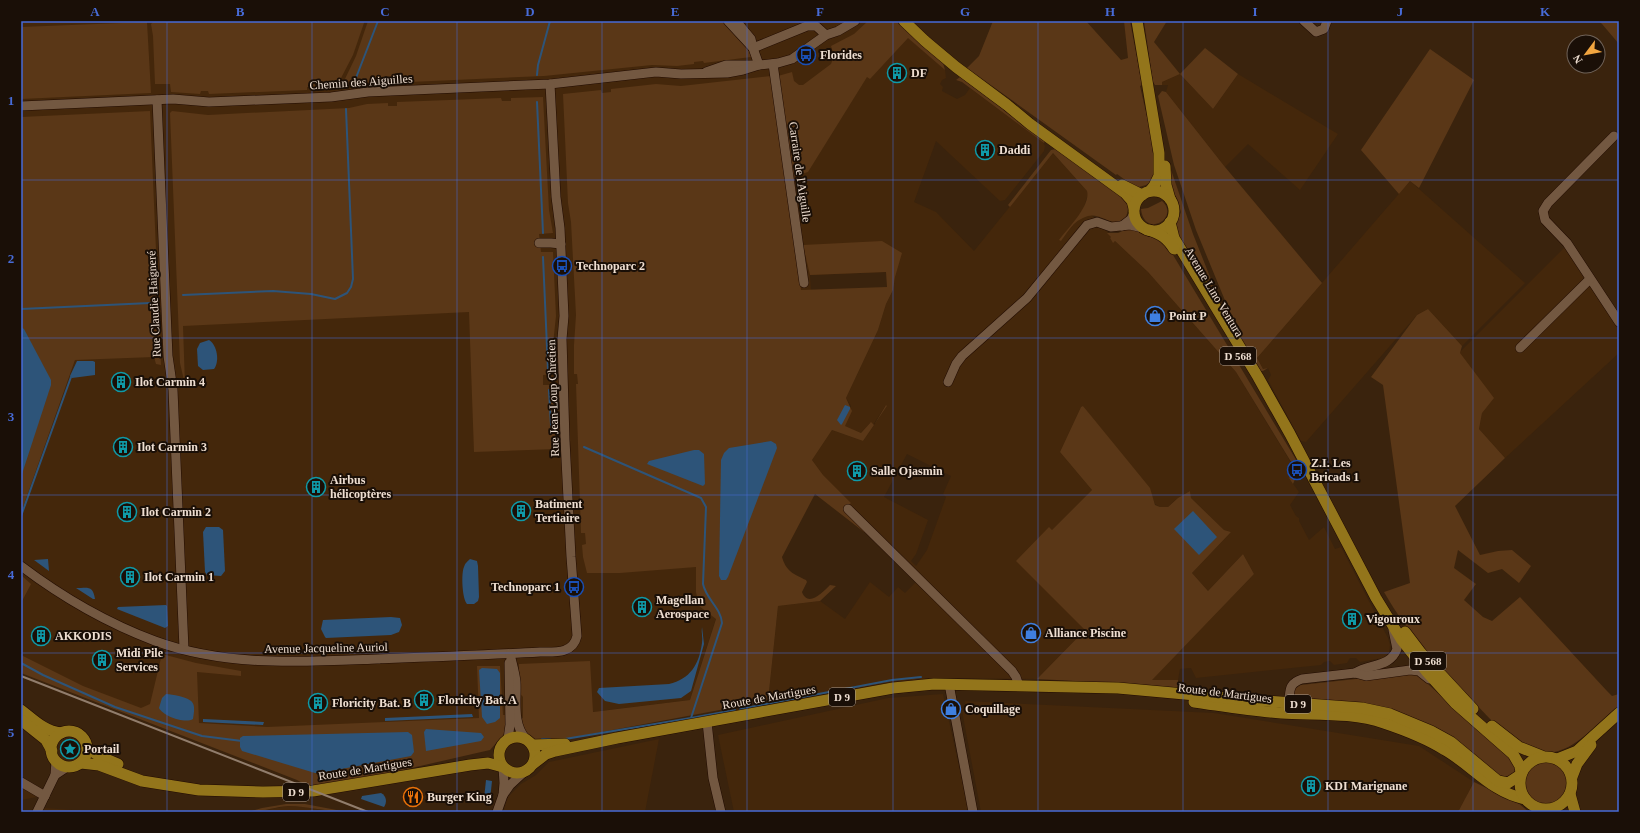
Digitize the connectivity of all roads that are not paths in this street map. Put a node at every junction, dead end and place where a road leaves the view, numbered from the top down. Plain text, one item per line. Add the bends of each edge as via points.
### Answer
1 (728, 21) edge
2 (736, 21) edge
3 (855, 21) edge
4 (904, 21) edge
5 (1136, 21) edge
6 (1304, 21) edge
7 (1327, 21) edge
8 (826, 35) junction
9 (753, 48) junction
10 (773, 64) junction
11 (759, 65) junction
12 (550, 84) junction
13 (157, 100) junction
14 (1007, 105) junction
15 (1152, 105) junction
16 (21, 106) edge
17 (1614, 136) dead end
18 (1146, 193) junction
19 (1170, 199) junction
20 (1134, 210) junction
21 (1170, 222) junction
22 (1122, 226) junction
23 (1146, 229) junction
24 (539, 243) dead end
25 (561, 244) junction
26 (1590, 279) junction
27 (804, 283) dead end
28 (1619, 322) edge
29 (1520, 348) dead end
30 (948, 382) dead end
31 (1300, 454) junction
32 (848, 509) dead end
33 (1345, 538) junction
34 (21, 566) edge
35 (1389, 621) junction
36 (184, 649) junction
37 (510, 654) junction
38 (1355, 673) junction
39 (948, 684) junction
40 (1019, 686) junction
41 (1069, 688) junction
42 (1445, 692) junction
43 (1288, 703) junction
44 (21, 710) edge
45 (1274, 712) junction
46 (1619, 713) edge
47 (1619, 717) edge
48 (21, 720) edge
49 (707, 722) junction
50 (61, 733) junction
51 (617, 738) junction
52 (508, 739) junction
53 (529, 742) junction
54 (87, 748) junction
55 (500, 750) junction
56 (52, 751) junction
57 (1542, 756) junction
58 (1557, 759) junction
59 (56, 761) junction
60 (81, 762) junction
61 (67, 767) junction
62 (504, 767) junction
63 (528, 768) junction
64 (420, 773) junction
65 (1521, 774) junction
66 (55, 775) junction
67 (1572, 777) junction
68 (21, 782) edge
69 (170, 785) junction
70 (1570, 794) junction
71 (503, 795) junction
72 (45, 796) junction
73 (1525, 799) junction
74 (1551, 811) edge
75 (37, 812) edge
76 (497, 812) edge
77 (721, 812) edge
78 (973, 812) edge
79 (1575, 812) edge

1 - 9 street
2 - 9 street via 751,39
3 - 8 street
4 - 14 main road via 956,67
5 - 15 main road
6 - 7 street via 1316,32 1324,29
8 - 9 street via 816,26 810,25
8 - 10 street via 798,56
9 - 11 street
10 - 11 street
10 - 27 street, Carraire de l'Aiguille
11 - 12 street, Chemin des Aiguilles via 737,72 718,74 656,72
12 - 13 street, Chemin des Aiguilles via 368,92 332,97 225,102
12 - 25 street, Rue Jean-Loup Chrétien
13 - 16 street, Chemin des Aiguilles
13 - 36 street, Rue Claudie Haigneré
14 - 18 main road via 1058,138 1124,187
14 - 20 main road via 1125,193 1132,201
15 - 18 main road via 1160,166 1158,180
15 - 19 main road via 1165,156 1166,185
17 - 26 street via 1543,211 1545,220 1567,243
18 - 19 main road via 1159,191
18 - 20 main road via 1137,199
19 - 21 main road via 1174,212
20 - 22 street via 1131,219
20 - 23 main road via 1138,223
21 - 23 main road via 1163,229
21 - 31 main road, Avenue Lino Ventura / D 568 via 1174,238 1258,377
22 - 23 street via 1135,225
22 - 30 street via 1111,227 1095,222 1084,227 1023,302 962,356
23 - 31 main road, Avenue Lino Ventura / D 568 via 1160,233 1170,244
24 - 25 street
25 - 37 street, Rue Jean-Loup Chrétien via 566,447 578,636 572,647 564,651
26 - 28 street
26 - 29 street
31 - 33 main road, D 568
32 - 40 street via 1012,671
33 - 35 main road, D 568
33 - 57 main road, D 568 via 1379,597 1426,658 1470,707 1519,747
34 - 36 street, Avenue Jacqueline Auriol via 54,590 96,615 155,641
35 - 38 street via 1397,649 1395,656 1388,662
35 - 42 main road, D 568 via 1414,656
36 - 37 street, Avenue Jacqueline Auriol via 212,656 293,662
37 - 52 street
37 - 53 street via 516,682 518,726
38 - 42 street via 1366,676 1415,670
38 - 43 street via 1300,680 1291,687
39 - 40 main road, Route de Martigues / D 9
39 - 49 main road, Route de Martigues / D 9 via 893,688
39 - 78 street
40 - 41 main road, Route de Martigues / D 9
41 - 43 main road, Route de Martigues / D 9 via 1118,688
41 - 45 main road, Route de Martigues / D 9
42 - 65 main road, D 568 via 1513,754 1520,766
43 - 45 street via 1286,708
43 - 65 main road, Route de Martigues / D 9 via 1362,708 1390,714 1451,742 1498,780 1508,782
44 - 50 main road via 44,729
45 - 73 main road, Route de Martigues / D 9 via 1356,717 1383,722 1445,749 1497,789
46 - 58 main road via 1577,751
47 - 67 main road via 1583,754
48 - 56 main road via 46,740
49 - 51 main road, Route de Martigues / D 9
49 - 77 street via 713,778
50 - 54 main road via 68,731 80,735
50 - 56 main road via 53,742
51 - 53 main road, Route de Martigues / D 9 via 564,744
51 - 63 main road, Route de Martigues / D 9 via 546,754
52 - 53 main road via 517,737
52 - 55 main road
53 - 63 main road via 535,755
54 - 60 main road
54 - 69 main road, Route de Martigues / D 9 via 99,756
55 - 62 main road via 499,756
55 - 64 main road, Route de Martigues / D 9 via 488,756
56 - 59 main road
57 - 58 main road
57 - 65 main road via 1529,762
58 - 67 main road via 1564,763
59 - 61 main road
59 - 66 street
60 - 61 main road via 76,766
60 - 69 main road, Route de Martigues / D 9 via 99,765 142,781
61 - 66 street
62 - 63 main road via 513,773
62 - 64 main road, Route de Martigues / D 9 via 488,763
62 - 71 street
63 - 71 street
64 - 69 main road, Route de Martigues / D 9 via 296,792 228,792
65 - 73 main road via 1519,783
66 - 72 street
67 - 70 main road
68 - 72 street
70 - 74 main road via 1561,805
70 - 79 main road
71 - 76 street
72 - 75 street
73 - 74 main road via 1534,807

